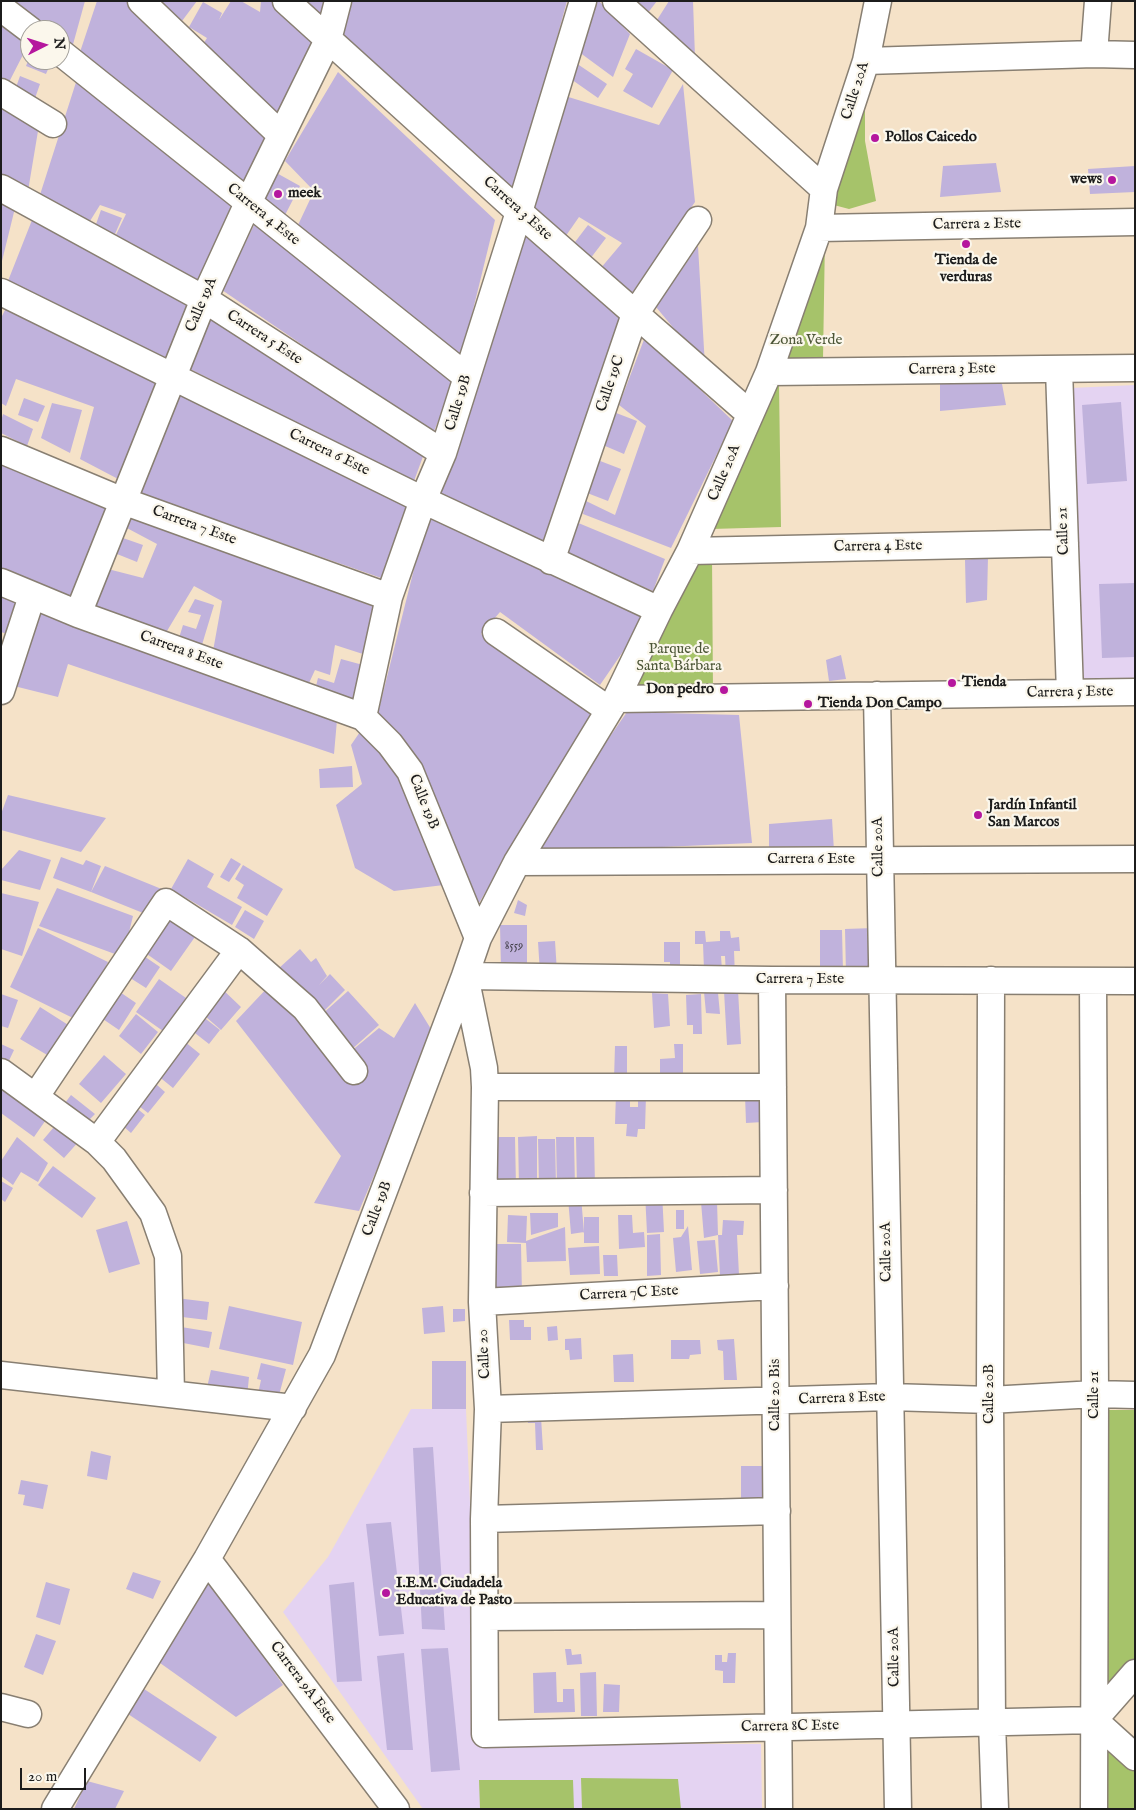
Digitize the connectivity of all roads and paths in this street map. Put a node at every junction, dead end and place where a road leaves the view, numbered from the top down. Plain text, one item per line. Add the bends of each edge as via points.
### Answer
1 (141, 1) edge
2 (286, 1) edge
3 (338, 1) edge
4 (583, 1) edge
5 (616, 1) edge
6 (878, 1) edge
7 (1098, 1) edge
8 (1, 8) edge
9 (20, 22) edge
10 (328, 40) junction
11 (1094, 54) junction
12 (1135, 55) edge
13 (70, 60) edge
14 (866, 60) junction
15 (1, 92) edge
16 (52, 124) dead end
17 (281, 135) junction
18 (1, 188) edge
19 (824, 189) junction
20 (248, 203) junction
21 (519, 212) junction
22 (698, 220) dead end
23 (1135, 222) edge
24 (819, 228) junction
25 (1, 292) edge
26 (204, 299) junction
27 (635, 314) junction
28 (1135, 368) edge
29 (1059, 369) junction
30 (770, 372) junction
31 (172, 376) junction
32 (467, 377) junction
33 (750, 414) junction
34 (1, 450) edge
35 (443, 453) junction
36 (422, 500) junction
37 (123, 501) junction
38 (1065, 543) junction
39 (690, 552) junction
40 (551, 561) junction
41 (1, 582) edge
42 (32, 596) junction
43 (389, 597) junction
44 (658, 610) junction
45 (78, 614) junction
46 (496, 632) dead end
47 (1, 691) edge
48 (1135, 692) edge
49 (1070, 693) junction
50 (877, 695) junction
51 (612, 704) junction
52 (363, 717) junction
53 (1135, 859) edge
54 (880, 860) junction
55 (517, 862) junction
56 (478, 938) junction
57 (239, 950) junction
58 (465, 976) junction
59 (772, 980) junction
60 (991, 980) junction
61 (882, 981) junction
62 (1093, 981) junction
63 (1135, 981) edge
64 (354, 1070) dead end
65 (1, 1072) edge
66 (485, 1087) junction
67 (773, 1087) junction
68 (36, 1096) junction
69 (97, 1142) junction
70 (774, 1190) junction
71 (483, 1193) junction
72 (775, 1286) junction
73 (482, 1302) junction
74 (1, 1375) edge
75 (171, 1394) junction
76 (1095, 1394) junction
77 (1135, 1395) edge
78 (890, 1397) junction
79 (990, 1400) junction
80 (776, 1401) junction
81 (292, 1408) junction
82 (488, 1409) junction
83 (777, 1511) junction
84 (484, 1519) junction
85 (207, 1558) junction
86 (777, 1615) junction
87 (485, 1617) junction
88 (1135, 1673) edge
89 (1, 1706) edge
90 (28, 1714) dead end
91 (1094, 1720) junction
92 (992, 1722) junction
93 (896, 1725) junction
94 (779, 1727) junction
95 (485, 1734) joint
96 (1135, 1757) edge
97 (55, 1809) edge
98 (396, 1809) edge
99 (779, 1809) edge
100 (898, 1809) edge
101 (995, 1809) edge
102 (1094, 1809) edge

1 - 17 street
2 - 10 street, Carrera 3 Este
3 - 10 street, Calle 19A
4 - 21 street, Calle 19B
5 - 19 street
6 - 14 street, Calle 20A
7 - 11 street
8 - 9 street
10 - 17 street, Calle 19A
10 - 21 street, Carrera 3 Este
11 - 12 street
11 - 14 street
13 - 20 street, Carrera 4 Este
14 - 19 street, Calle 20A
15 - 16 street
17 - 20 street, Calle 19A
18 - 26 street, Carrera 5 Este
19 - 24 street, Calle 20A
20 - 26 street, Calle 19A
20 - 32 street, Carrera 4 Este
21 - 27 street, Carrera 3 Este
21 - 32 street, Calle 19B
22 - 27 street, Calle 19C
23 - 24 street, Carrera 2 Este
24 - 30 street, Calle 20A
25 - 31 street, Carrera 6 Este
26 - 31 street, Calle 19A
26 - 35 street, Carrera 5 Este
27 - 33 street, Carrera 3 Este
27 - 40 street, Calle 19C
28 - 29 street, Carrera 3 Este
29 - 30 street, Carrera 3 Este
29 - 38 street, Calle 21
30 - 33 street, Calle 20A
31 - 36 street, Carrera 6 Este
31 - 37 street, Calle 19A
32 - 35 street, Calle 19B
33 - 39 street, Calle 20A
34 - 37 street, Carrera 7 Este
35 - 36 street, Calle 19B
36 - 40 street, Carrera 6 Este
36 - 43 street, Calle 19B
37 - 43 street, Carrera 7 Este
37 - 45 street, Calle 19A
38 - 39 street, Carrera 4 Este
38 - 49 street, Calle 21
39 - 44 street, Calle 20A
40 - 44 street, Carrera 6 Este
41 - 42 street, Carrera 8 Este
42 - 45 street, Carrera 8 Este
42 - 47 street
43 - 52 street, Calle 19B
44 - 51 street, Calle 20A
45 - 52 street, Carrera 8 Este
46 - 51 street
48 - 49 street, Carrera 5 Este
49 - 50 street, Carrera 5 Este
50 - 51 street, Carrera 5 Este
50 - 54 street, Calle 20A
51 - 55 street, Calle 20A
52 - 56 street, Calle 19B via 390,744 410,771
53 - 54 street, Carrera 6 Este
54 - 55 street, Carrera 6 Este
54 - 61 street, Calle 20A
55 - 56 street, Calle 20A
56 - 58 street, Calle 19B
57 - 64 street via 305,1008
57 - 68 street via 166,902
57 - 69 street
58 - 59 street, Carrera 7 Este
58 - 66 street, Calle 20
58 - 81 street, Calle 19B via 322,1355
59 - 61 street, Carrera 7 Este
59 - 67 street, Calle 20 Bis
60 - 61 street, Carrera 7 Este
60 - 62 street, Carrera 7 Este
60 - 79 street, Calle 20B
61 - 78 street, Calle 20A
62 - 63 street, Carrera 7 Este
62 - 76 street, Calle 21
65 - 68 street
66 - 67 street
66 - 71 street, Calle 20
67 - 70 street, Calle 20 Bis
68 - 69 street
69 - 75 street via 114,1159 153,1213 168,1256
70 - 71 street
70 - 72 street, Calle 20 Bis
71 - 73 street, Calle 20
72 - 73 street, Carrera 7C Este
72 - 80 street, Calle 20 Bis
73 - 82 street, Calle 20
74 - 75 street
75 - 81 street
76 - 77 street, Carrera 8 Este
76 - 79 street, Carrera 8 Este
76 - 91 street, Calle 21
78 - 79 street, Carrera 8 Este
78 - 80 street, Carrera 8 Este
78 - 93 street, Calle 20A
79 - 92 street, Calle 20B
80 - 82 street, Carrera 8 Este
80 - 83 street, Calle 20 Bis
81 - 85 street, Calle 19B
82 - 84 street, Calle 20
83 - 84 street
83 - 86 street, Calle 20 Bis
84 - 87 street, Calle 20
85 - 97 street, Calle 19B
85 - 98 street, Carrera 9A Este
86 - 87 street
86 - 94 street, Calle 20 Bis
87 - 95 street, Calle 20
88 - 91 street
89 - 90 street
91 - 92 street, Carrera 8C Este
91 - 96 street
91 - 102 street, Calle 21
92 - 93 street, Carrera 8C Este
92 - 101 street, Calle 20B
93 - 94 street, Carrera 8C Este
93 - 100 street, Calle 20A
94 - 95 street, Carrera 8C Este
94 - 99 street, Calle 20 Bis

